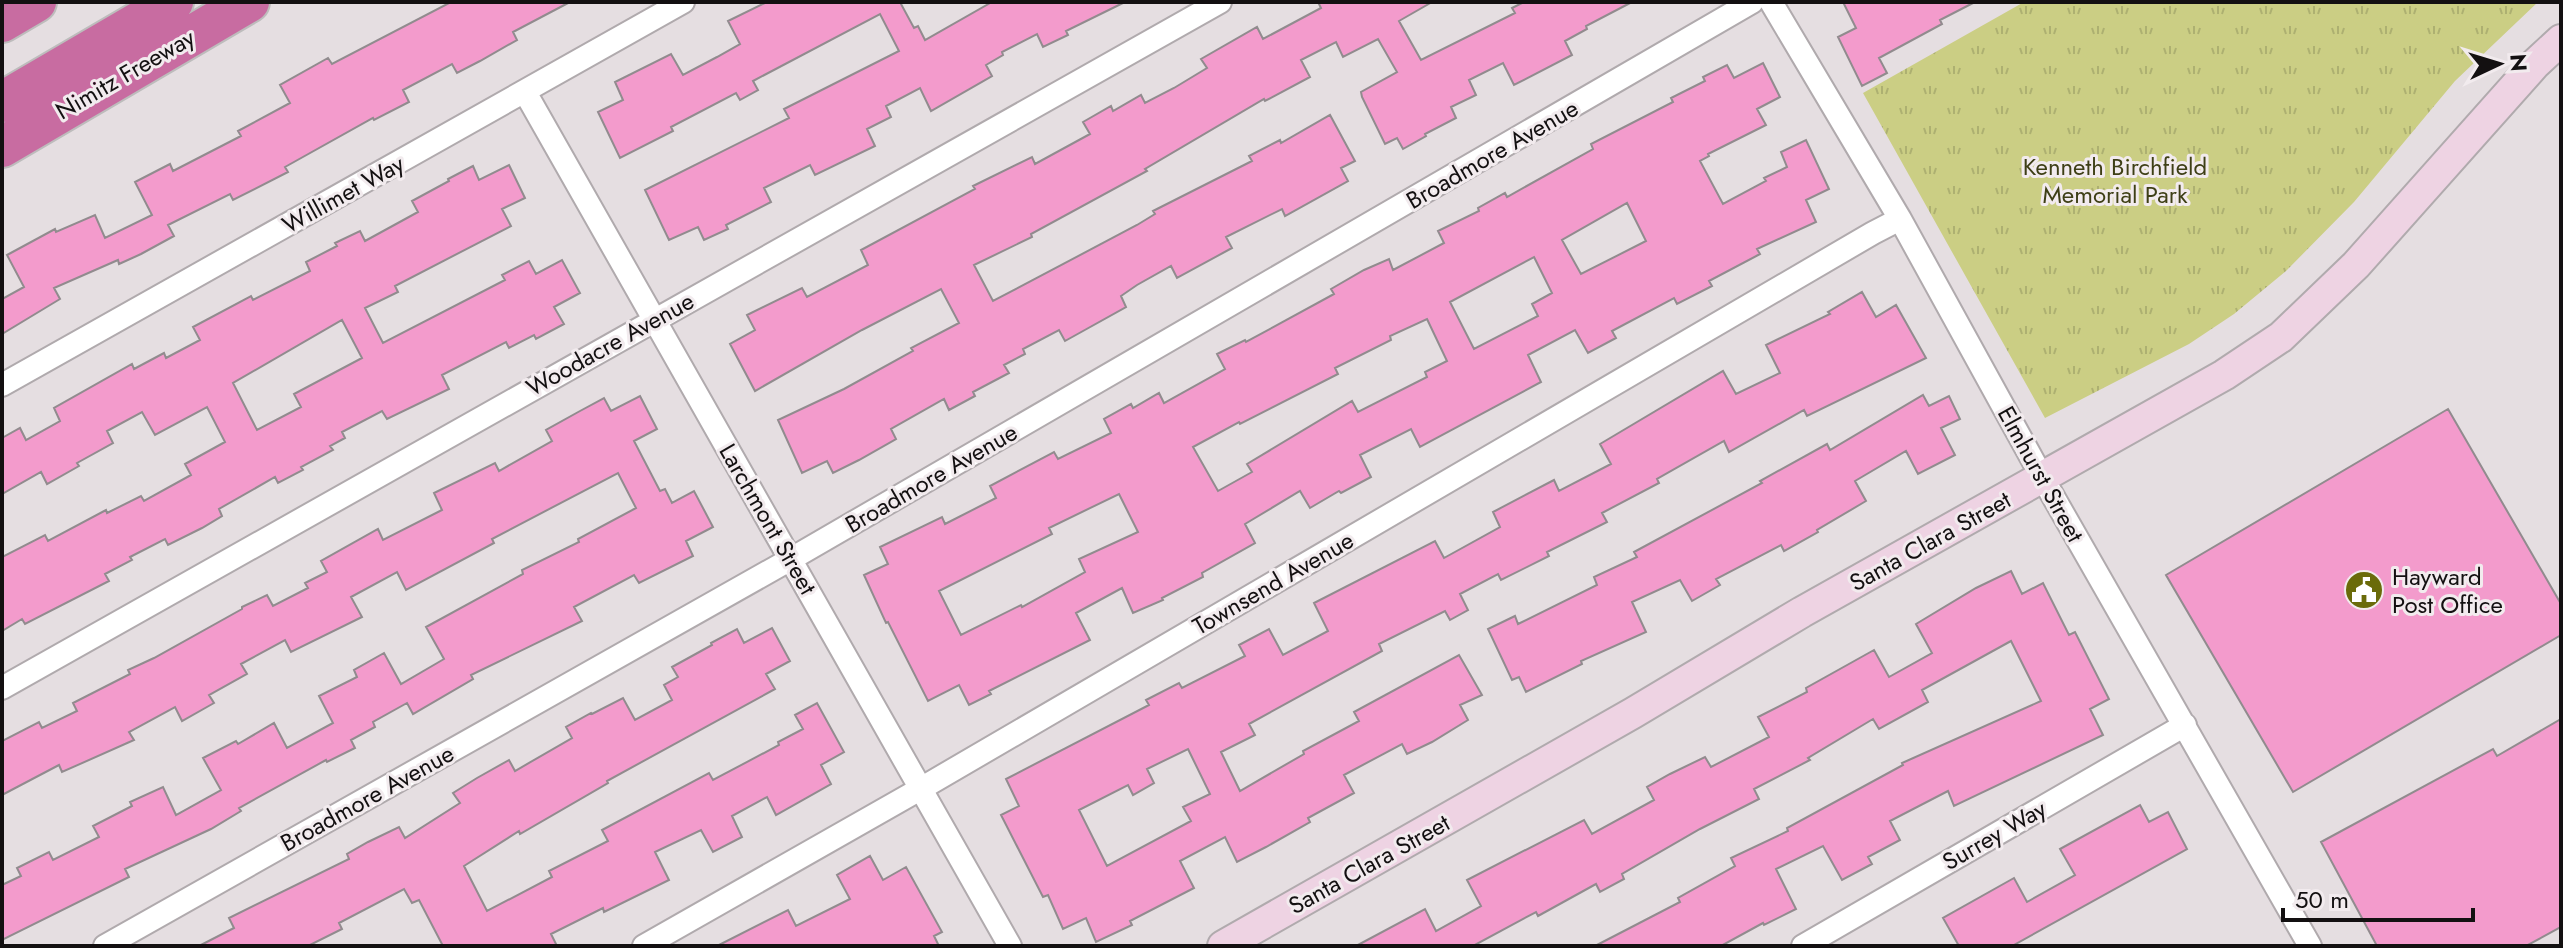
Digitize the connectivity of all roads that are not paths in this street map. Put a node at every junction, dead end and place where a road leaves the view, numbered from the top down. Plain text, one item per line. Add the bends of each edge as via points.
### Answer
1 (36, 2) edge
2 (123, 2) edge
3 (173, 2) edge
4 (249, 2) edge
5 (683, 2) edge
6 (1220, 2) edge
7 (1752, 2) edge
8 (1771, 2) edge
9 (2, 22) edge
10 (2561, 40) edge
11 (2, 73) edge
12 (525, 92) junction
13 (2, 102) edge
14 (2, 147) edge
15 (1900, 219) junction
16 (654, 319) junction
17 (2, 385) edge
18 (2042, 477) junction
19 (791, 559) junction
20 (2, 688) edge
21 (2185, 725) junction
22 (922, 788) junction
23 (105, 946) edge
24 (644, 946) edge
25 (1010, 946) edge
26 (1223, 946) edge
27 (1803, 946) edge
28 (2310, 946) edge

1 - 9 highway
2 - 11 highway
3 - 13 highway
4 - 14 highway, Nimitz Freeway
5 - 12 street, Willimet Way
6 - 16 street, Woodacre Avenue
7 - 19 street, Broadmore Avenue
8 - 15 street, Elmhurst Street
10 - 18 main road, Santa Clara Street via 2356,265 2281,337
12 - 16 street, Larchmont Street
12 - 17 street, Willimet Way
15 - 18 street, Elmhurst Street
15 - 22 street, Townsend Avenue
16 - 19 street, Larchmont Street
16 - 20 street, Woodacre Avenue
18 - 21 street, Elmhurst Street
18 - 26 main road, Santa Clara Street
19 - 22 street, Larchmont Street
19 - 23 street, Broadmore Avenue
21 - 27 street, Surrey Way
21 - 28 street, Elmhurst Street
22 - 24 street, Townsend Avenue
22 - 25 street, Larchmont Street

